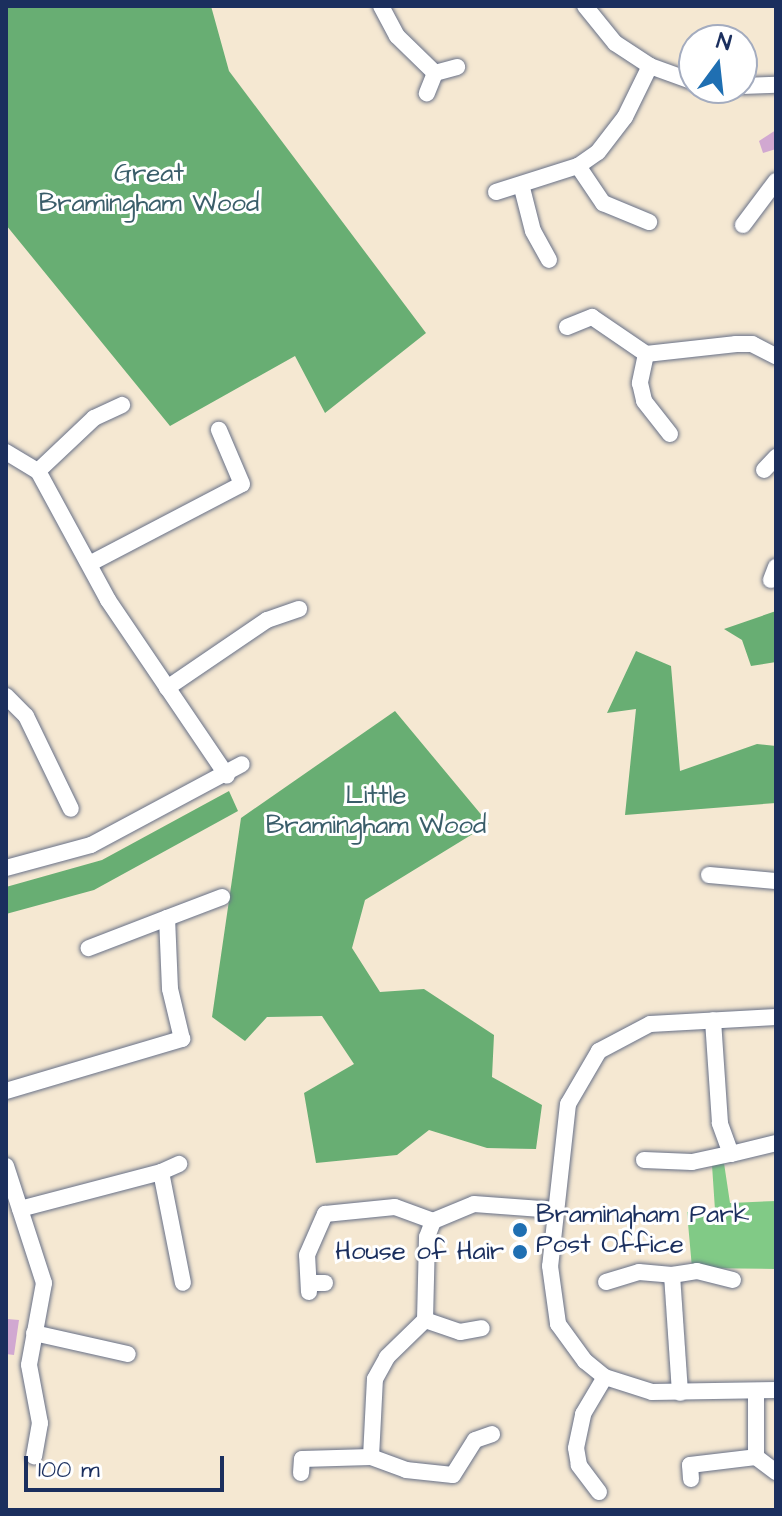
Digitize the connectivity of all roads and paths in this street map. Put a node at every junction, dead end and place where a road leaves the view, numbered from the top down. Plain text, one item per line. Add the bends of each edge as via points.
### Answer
1 (381, 6) edge
2 (585, 6) edge
3 (650, 66) junction
4 (457, 67) dead end
5 (435, 73) junction
6 (678, 76) edge
7 (427, 93) dead end
8 (578, 166) junction
9 (776, 181) edge
10 (522, 188) junction
11 (496, 192) dead end
12 (649, 222) dead end
13 (743, 225) dead end
14 (549, 260) dead end
15 (596, 300) dead end
16 (592, 317) junction
17 (567, 327) dead end
18 (646, 354) junction
19 (776, 356) edge
20 (122, 405) dead end
21 (219, 430) dead end
22 (670, 434) dead end
23 (6, 452) edge
24 (776, 457) edge
25 (764, 470) dead end
26 (38, 471) junction
27 (91, 563) junction
28 (299, 609) dead end
29 (167, 688) junction
30 (6, 696) edge
31 (242, 764) dead end
32 (227, 776) junction
33 (71, 809) dead end
34 (6, 868) edge
35 (709, 875) dead end
36 (776, 881) edge
37 (222, 897) dead end
38 (167, 918) junction
39 (89, 948) dead end
40 (776, 1017) edge
41 (713, 1020) junction
42 (6, 1091) edge
43 (776, 1143) edge
44 (731, 1154) junction
45 (644, 1160) dead end
46 (179, 1164) dead end
47 (6, 1166) edge
48 (161, 1172) junction
49 (20, 1209) junction
50 (555, 1210) junction
51 (433, 1221) junction
52 (672, 1275) junction
53 (733, 1280) dead end
54 (606, 1282) dead end
55 (183, 1283) dead end
56 (314, 1286) dead end
57 (425, 1320) junction
58 (482, 1328) dead end
59 (34, 1333) junction
60 (128, 1354) dead end
61 (605, 1377) junction
62 (776, 1390) edge
63 (756, 1392) junction
64 (680, 1393) junction
65 (492, 1434) dead end
66 (301, 1441) dead end
67 (34, 1456) dead end
68 (371, 1457) junction
69 (756, 1457) junction
70 (776, 1472) edge
71 (691, 1479) dead end
72 (599, 1492) dead end

1 - 5 street via 397,36
2 - 3 street via 615,43
3 - 6 street
3 - 8 street via 625,117 598,152
4 - 5 street
5 - 7 street
8 - 10 street
8 - 12 street via 603,203
9 - 13 street
10 - 11 street
10 - 14 street via 533,231
15 - 16 street
16 - 17 street
16 - 18 street
18 - 19 street via 752,344
18 - 22 street via 640,383 644,401
20 - 26 street via 94,418
21 - 27 street via 242,484
23 - 26 street
24 - 25 street
26 - 27 street
27 - 29 street via 108,600
28 - 29 street via 267,620
29 - 32 street
30 - 33 street via 26,716
31 - 32 street
32 - 34 street via 91,845
35 - 36 street
37 - 38 street
38 - 39 street
38 - 42 street via 170,989 182,1039
40 - 41 street
41 - 44 street via 720,1123
41 - 50 street via 650,1024 599,1051 568,1104
43 - 44 street
44 - 45 street via 692,1162
46 - 48 street
47 - 49 street
48 - 49 street
48 - 55 street
49 - 59 street via 44,1283
50 - 51 street via 474,1204 451,1209
50 - 61 street via 550,1266 558,1324 585,1361
51 - 56 street via 395,1207 322,1206 307,1255
51 - 57 street via 427,1237
52 - 53 street via 697,1271
52 - 54 street via 639,1272
52 - 64 street
57 - 58 street via 460,1332
57 - 68 street via 387,1357 375,1379
59 - 60 street
59 - 67 street via 29,1365 40,1423
61 - 64 street via 627,1387
61 - 72 street via 583,1414 576,1448 579,1465
62 - 63 street
63 - 64 street
63 - 69 street
65 - 68 street via 475,1440 453,1475 406,1470
66 - 68 street via 302,1466
69 - 70 street
69 - 71 street via 690,1465

